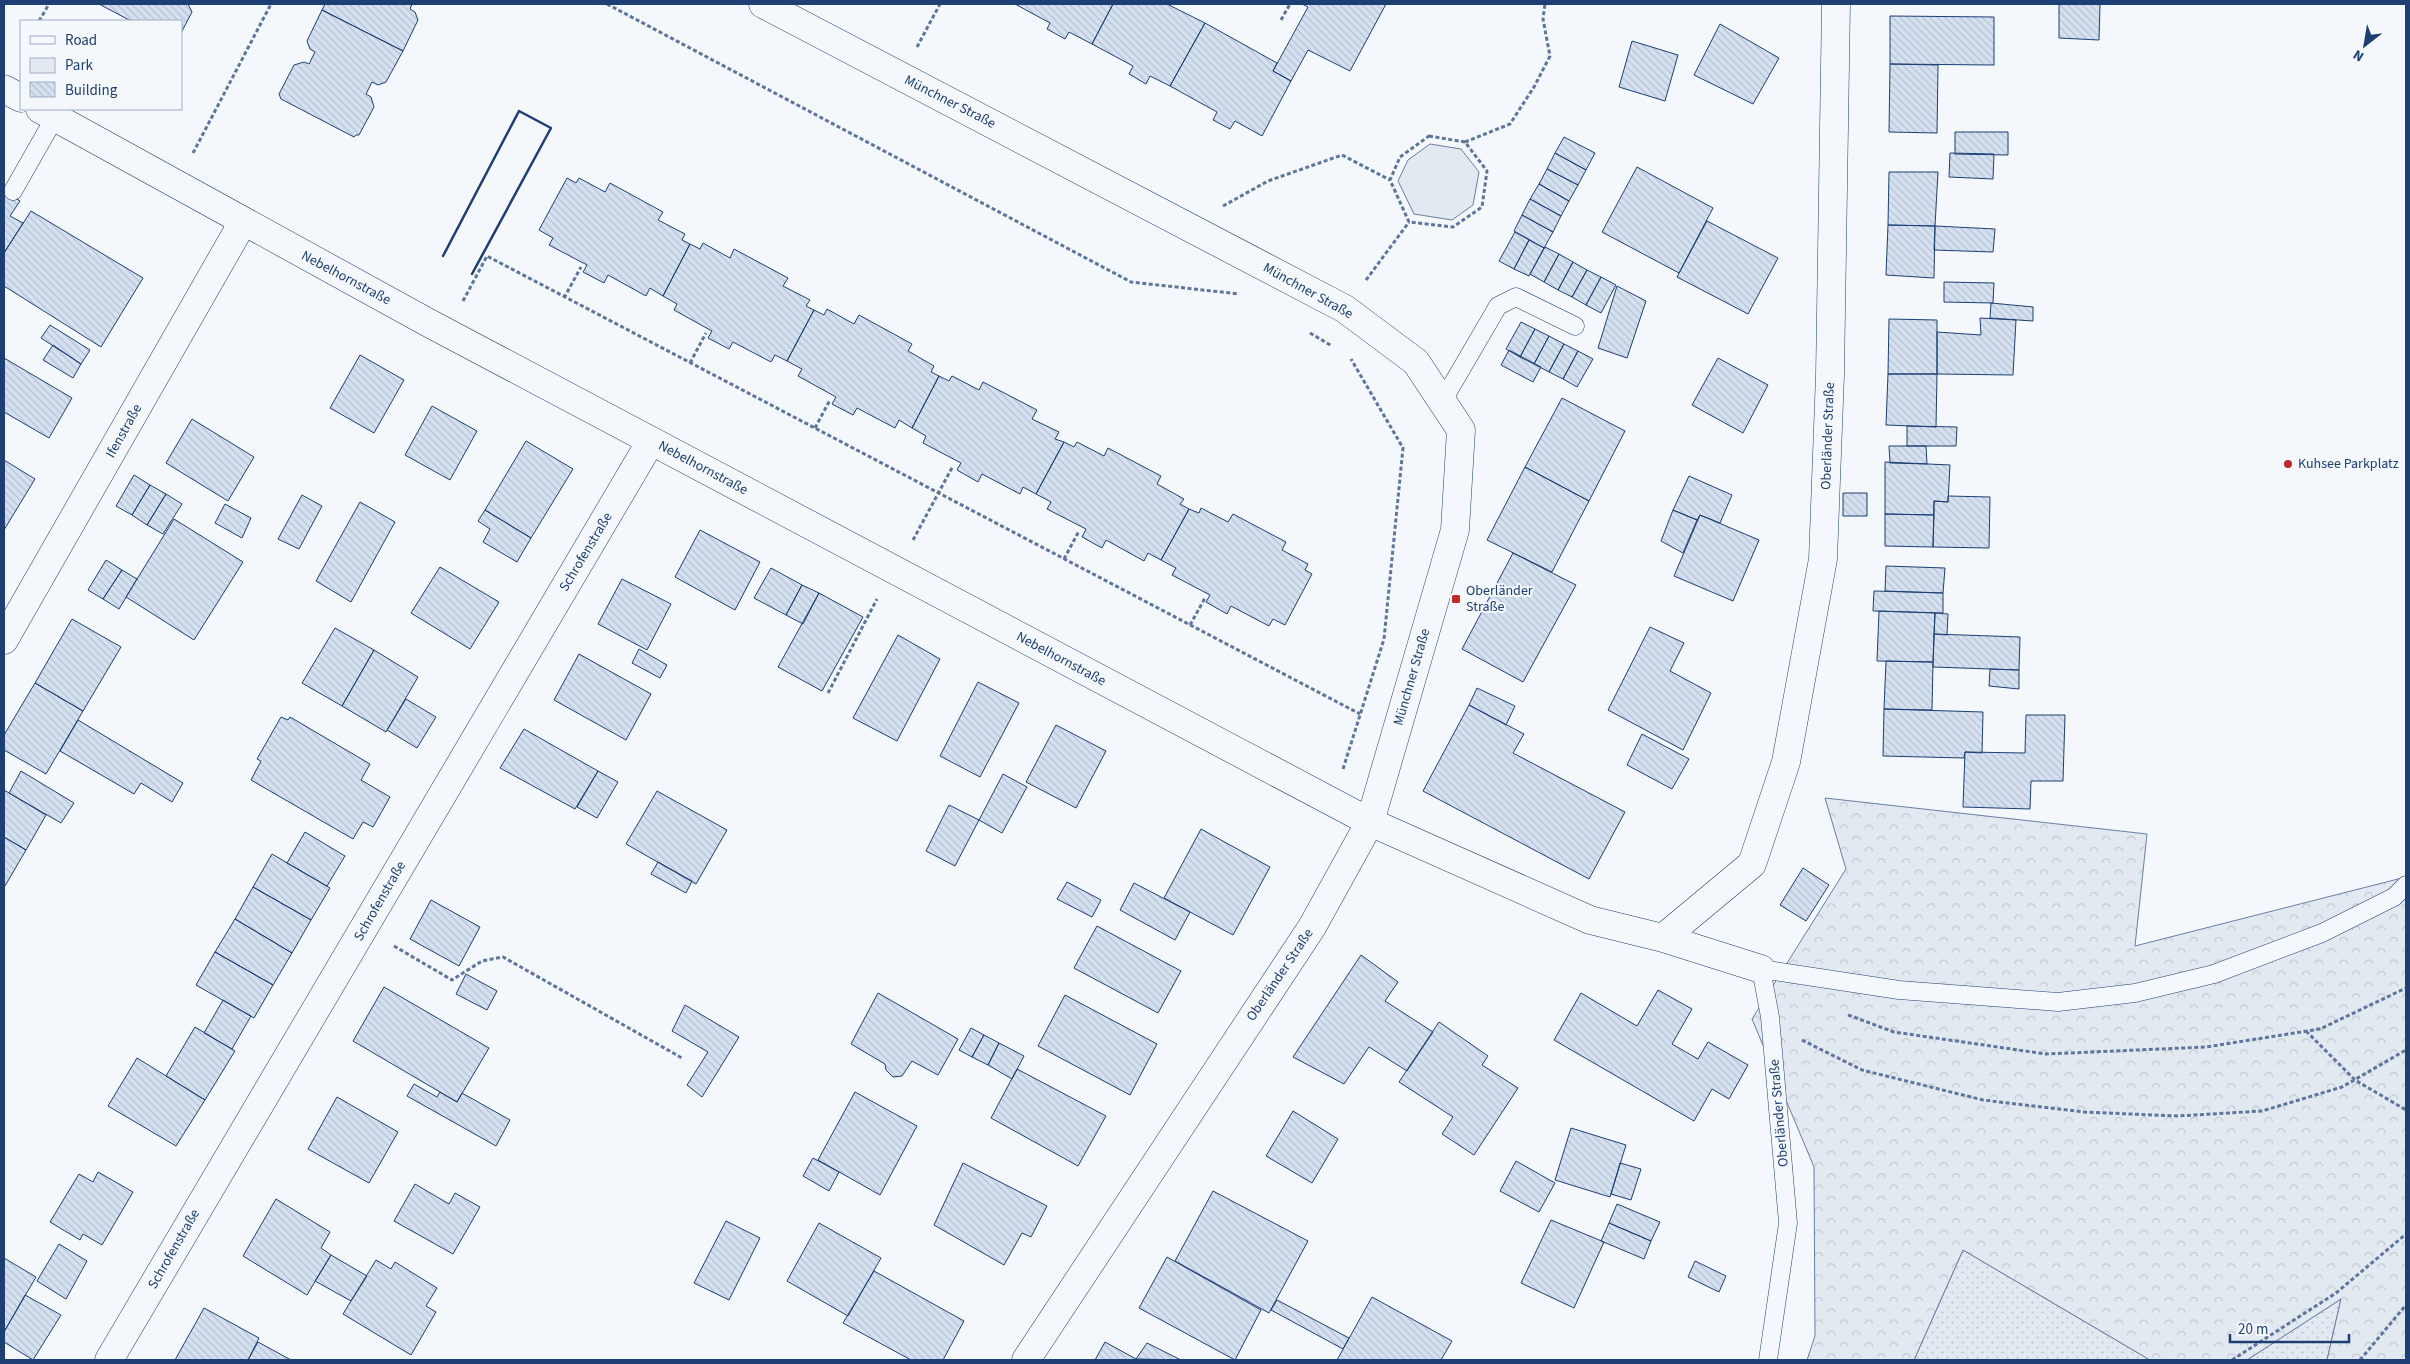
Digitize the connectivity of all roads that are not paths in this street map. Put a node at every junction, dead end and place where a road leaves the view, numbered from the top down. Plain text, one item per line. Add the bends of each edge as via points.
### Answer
1 (763, 4) edge
2 (1836, 4) edge
3 (4, 89) edge
4 (20, 97) edge
5 (47, 113) edge
6 (13, 191) dead end
7 (243, 222) junction
8 (1575, 326) dead end
9 (1442, 402) junction
10 (652, 441) junction
11 (4, 640) edge
12 (1370, 822) junction
13 (2406, 885) edge
14 (1663, 938) junction
15 (1761, 969) junction
16 (109, 1360) edge
17 (1026, 1360) edge
18 (1768, 1360) edge

1 - 9 street, Münchner Straße via 1345,309 1416,362
2 - 14 street, Oberländer Straße via 1824,559 1786,762 1752,864
3 - 4 street
5 - 6 lane
5 - 7 street, Nebelhornstraße
7 - 10 street, Nebelhornstraße
7 - 11 street, Ifenstraße
8 - 9 lane via 1516,297 1498,306
9 - 12 street, Münchner Straße via 1461,430 1455,530
10 - 12 street, Nebelhornstraße
10 - 16 street, Schrofenstraße
12 - 14 street via 1590,920
12 - 17 street, Oberländer Straße via 1307,934
13 - 15 lane via 2394,897 2322,933 2214,974 2135,993 2048,1001 1899,990
14 - 15 street
15 - 18 lane, Oberländer Straße via 1770,1017 1788,1223

